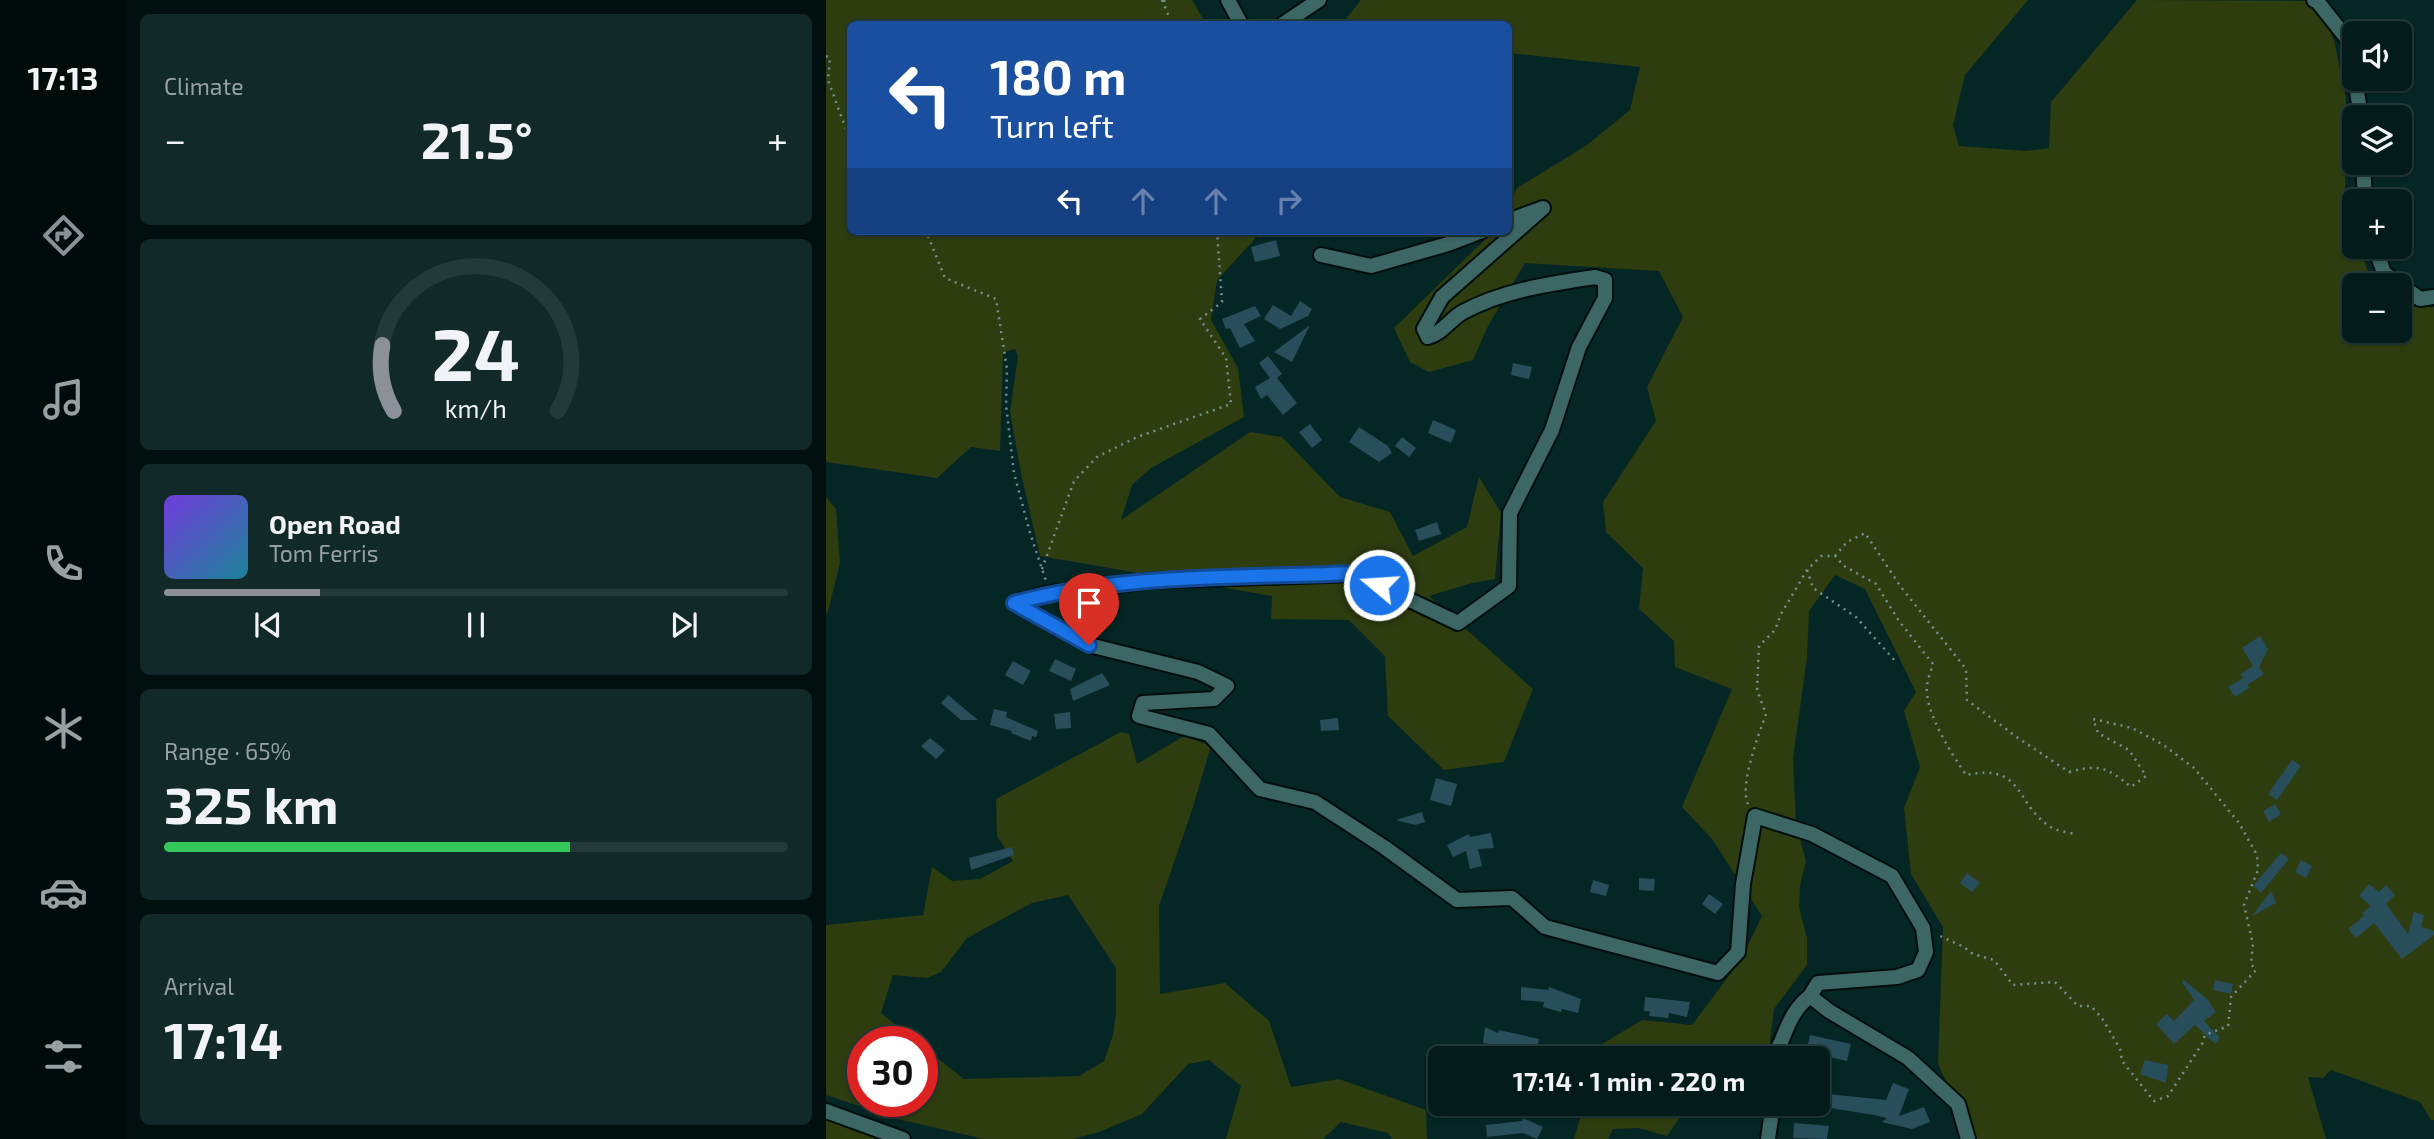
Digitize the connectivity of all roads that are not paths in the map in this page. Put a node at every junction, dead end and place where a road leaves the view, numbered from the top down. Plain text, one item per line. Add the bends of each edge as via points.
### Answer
1 (1228, 0) edge
2 (1319, 0) edge
3 (2314, 0) edge
4 (1239, 21) edge
5 (1288, 21) edge
6 (2342, 32) edge
7 (1512, 220) edge
8 (1472, 235) edge
9 (1321, 255) dead end
10 (2379, 259) edge
11 (2434, 298) edge
12 (1811, 996) junction
13 (1778, 1046) edge
14 (826, 1111) edge
15 (1771, 1116) edge
16 (903, 1139) edge
17 (1768, 1139) edge
18 (1968, 1139) edge

1 - 4 street
2 - 5 street
3 - 6 street
7 - 12 street via 1543,208 1443,297 1424,329 1428,337 1437,335 1460,313 1521,289 1595,277 1605,280 1605,298 1578,347 1552,430 1510,513 1509,586 1458,623 1355,573 1148,581 1014,603 1089,645 1198,672 1227,686 1214,699 1143,703 1139,716 1209,734 1260,789 1315,802 1457,900 1512,898 1545,927 1718,973 1738,952 1755,816 1812,834 1892,876 1923,928 1926,952 1918,970 1897,977 1818,983
8 - 9 street via 1371,266
10 - 11 street via 2384,273 2420,299
12 - 13 street via 1798,1006
12 - 18 street via 1908,1058 1958,1104
14 - 16 street
15 - 17 street

